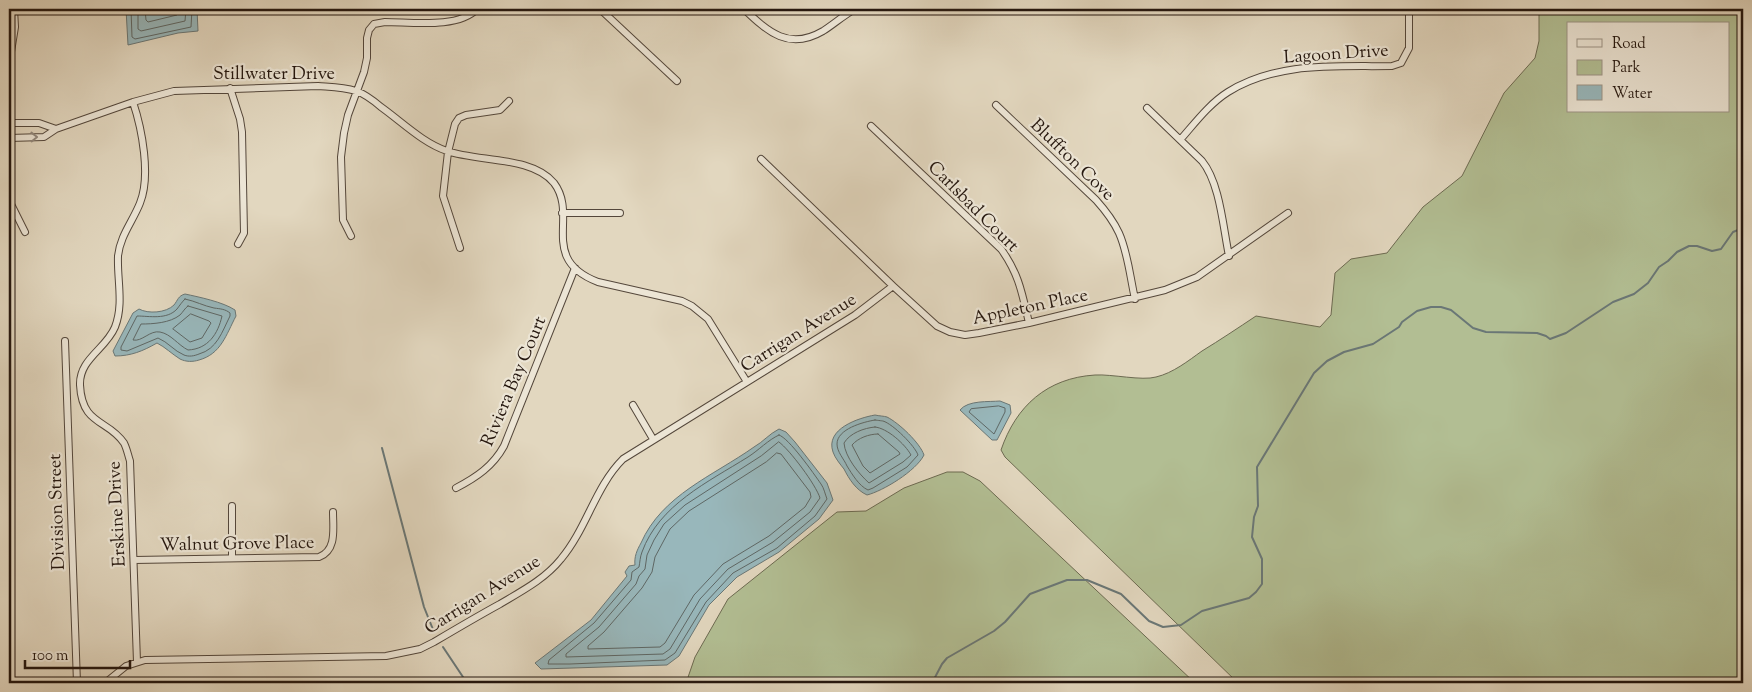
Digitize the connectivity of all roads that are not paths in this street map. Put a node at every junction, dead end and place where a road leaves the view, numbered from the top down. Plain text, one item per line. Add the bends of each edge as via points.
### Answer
1 (14, 9) edge
2 (476, 9) edge
3 (600, 9) edge
4 (744, 9) edge
5 (855, 9) edge
6 (1409, 9) edge
7 (9, 64) edge
8 (677, 81) dead end
9 (230, 88) junction
10 (358, 91) junction
11 (133, 102) junction
12 (509, 102) dead end
13 (996, 105) dead end
14 (1147, 108) dead end
15 (9, 123) edge
16 (871, 126) dead end
17 (56, 129) junction
18 (9, 138) edge
19 (1180, 140) junction
20 (448, 152) junction
21 (760, 159) dead end
22 (9, 200) edge
23 (562, 213) junction
24 (620, 213) dead end
25 (1288, 213) dead end
26 (25, 232) dead end
27 (351, 236) dead end
28 (238, 244) dead end
29 (460, 248) dead end
30 (1229, 256) junction
31 (575, 268) junction
32 (893, 286) junction
33 (1134, 299) junction
34 (1029, 323) junction
35 (65, 341) dead end
36 (747, 382) junction
37 (633, 405) dead end
38 (653, 439) junction
39 (456, 488) dead end
40 (232, 506) dead end
41 (333, 512) dead end
42 (232, 558) junction
43 (134, 560) junction
44 (137, 662) junction
45 (76, 683) edge
46 (105, 683) edge

1 - 7 street via 15,27
2 - 10 street via 451,22 374,24 367,38 368,58
3 - 8 street
4 - 5 street via 765,29 787,39 811,37
6 - 19 street, Lagoon Drive via 1409,48 1401,64 1299,68 1263,76 1227,92
9 - 10 street, Stillwater Drive via 318,86
9 - 11 street, Stillwater Drive via 174,90
9 - 28 street via 242,132 244,233
10 - 20 street, Stillwater Drive via 433,145
10 - 27 street via 348,115 341,157 343,220
11 - 17 street, Stillwater Drive
11 - 43 street, Erskine Drive via 140,122 144,184 118,255 120,307 117,319 109,338 82,370 80,383 85,406 91,416 114,433 128,452
12 - 20 street via 500,110 459,118
13 - 33 street, Bluffton Cove via 1109,216 1125,252
14 - 19 street
15 - 17 street via 39,123
16 - 34 street, Carlsbad Court via 1001,249 1019,280
18 -> 17 street, Stillwater Drive via 44,137
19 - 30 street via 1209,170
20 - 23 street, Stillwater Drive via 537,170 558,190
20 - 29 street via 443,196
21 - 32 street, Appleton Place
22 - 26 street
23 - 24 street
23 - 31 street, Stillwater Drive via 564,247
25 - 30 street, Appleton Place
30 - 33 street, Appleton Place via 1196,277
31 - 36 street via 598,282 682,301 697,309 708,319
31 - 39 street, Riviera Bay Court via 497,459
32 - 34 street, Appleton Place via 937,326 950,332 965,335
32 - 36 street, Carrigan Avenue via 855,315
33 - 34 street, Appleton Place
35 - 45 street, Division Street
36 - 38 street, Carrigan Avenue
37 - 38 street
38 - 44 street, Carrigan Avenue via 623,458 614,468 575,539 546,574 531,586 420,649 386,656
40 - 42 street
41 - 42 street, Walnut Grove Place via 332,543 326,554 319,558
42 - 43 street, Walnut Grove Place
43 - 44 street, Erskine Drive
44 - 46 street, Carrigan Avenue via 126,666

